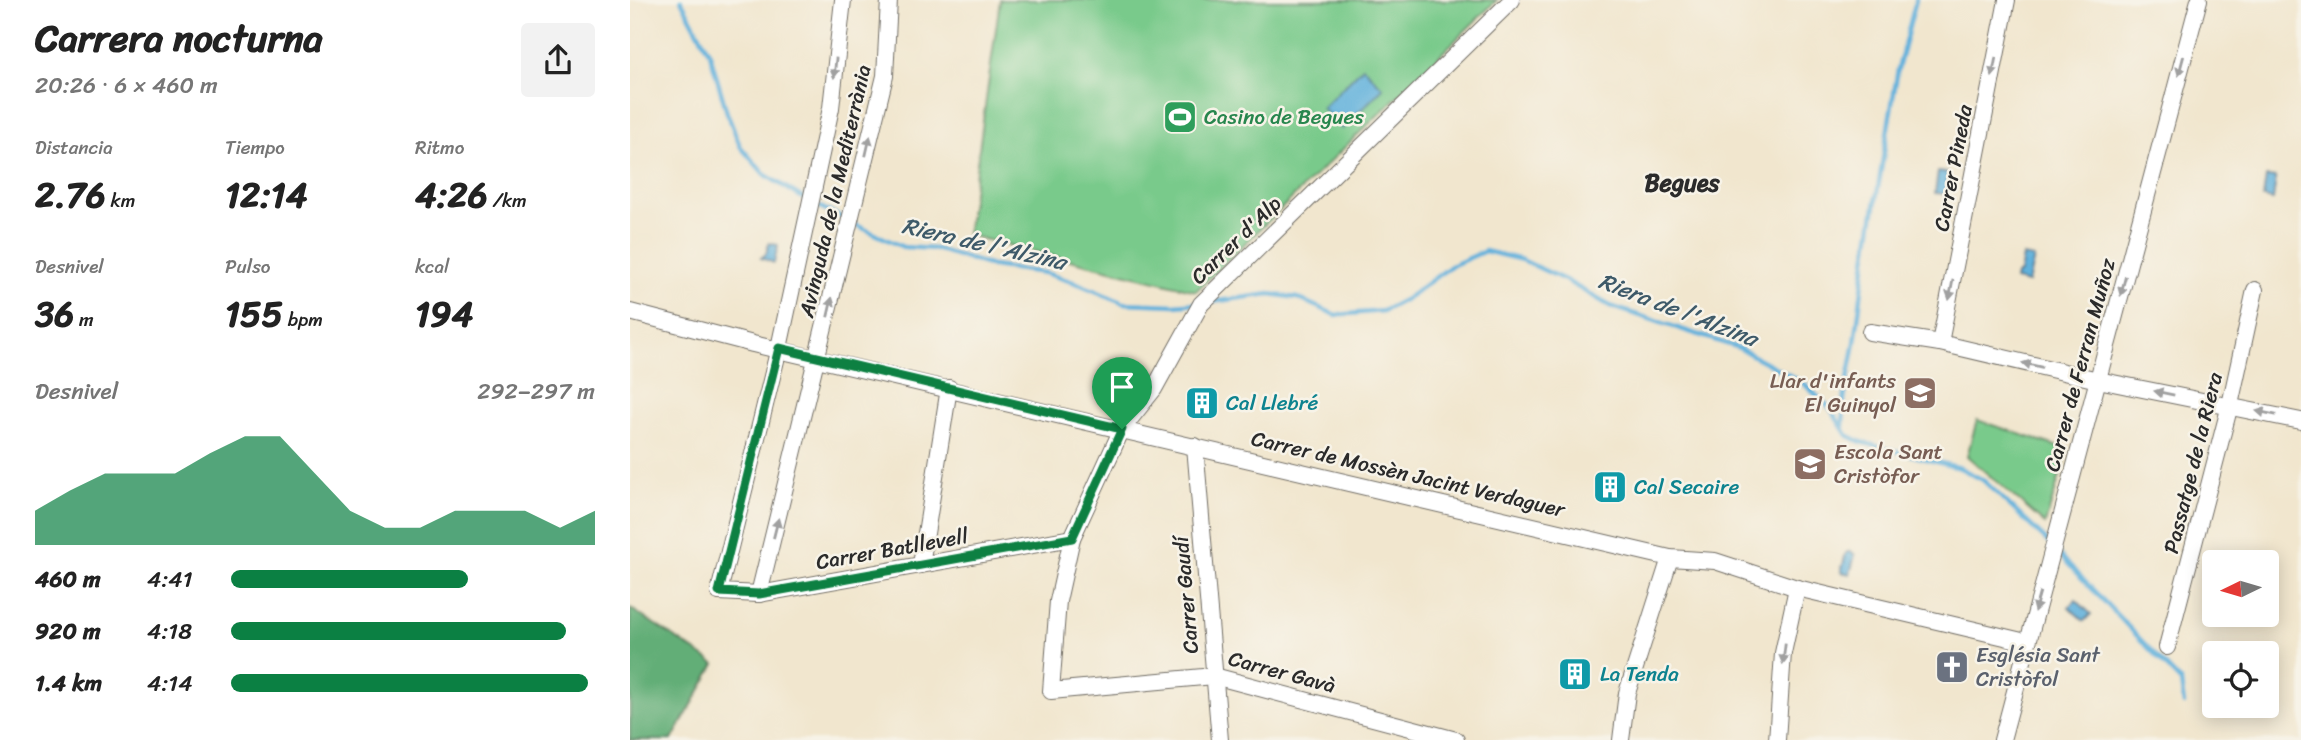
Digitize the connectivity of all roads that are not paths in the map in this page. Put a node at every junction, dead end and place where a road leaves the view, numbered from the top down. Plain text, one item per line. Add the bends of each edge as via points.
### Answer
1 (843, 0) edge
2 (889, 0) edge
3 (1512, 0) edge
4 (2007, 0) edge
5 (2199, 0) edge
6 (2255, 290) dead end
7 (630, 312) edge
8 (1870, 332) dead end
9 (1940, 344) junction
10 (779, 348) junction
11 (818, 357) junction
12 (2098, 380) junction
13 (949, 388) junction
14 (2230, 405) junction
15 (2301, 421) edge
16 (1122, 429) junction
17 (1195, 446) junction
18 (1072, 538) junction
19 (1670, 558) junction
20 (921, 565) junction
21 (1797, 587) junction
22 (719, 592) joint
23 (759, 594) junction
24 (2026, 642) junction
25 (2167, 647) dead end
26 (1214, 676) junction
27 (1051, 691) joint
28 (1220, 740) edge
29 (1456, 740) edge
30 (1621, 740) edge
31 (1777, 740) edge
32 (2001, 740) edge

1 -> 10 street, Avinguda de la Mediterrània via 831,108
11 -> 2 street, Avinguda de la Mediterrània via 885,76
3 - 16 street, Carrer d'Alp via 1201,304 1154,389
4 -> 9 street, Carrer Pineda
5 -> 12 street, Carrer de Ferran Muñoz
6 - 14 street, Passatge de la Riera
7 - 10 street, Carrer de Mossèn Jacint Verdaguer
8 - 9 street
12 -> 9 street
10 - 11 street, Carrer de Mossèn Jacint Verdaguer
10 - 22 street, Avinguda de la Mediterrània
11 - 13 street, Carrer de Mossèn Jacint Verdaguer
23 -> 11 street, Avinguda de la Mediterrània
14 -> 12 street
12 -> 24 street, Carrer de Ferran Muñoz
13 - 16 street, Carrer de Mossèn Jacint Verdaguer
13 - 20 street
15 -> 14 street
14 - 25 street, Passatge de la Riera
16 - 17 street, Carrer de Mossèn Jacint Verdaguer
16 - 18 street, Carrer d'Alp
17 - 19 street, Carrer de Mossèn Jacint Verdaguer
17 - 26 street, Carrer Gaudí
18 - 20 street, Carrer Batllevell
18 - 27 street, Carrer d'Alp via 1058,601
19 - 21 street, Carrer de Mossèn Jacint Verdaguer via 1715,561
19 - 30 street via 1627,693
20 - 23 street, Carrer Batllevell
21 - 24 street, Carrer de Mossèn Jacint Verdaguer
21 -> 31 street via 1783,653
22 - 23 street, Carrer Batllevell
24 - 32 street, Carrer de Ferran Muñoz
26 - 27 street, Carrer Gavà
26 - 28 street, Carrer Gaudí
26 - 29 street, Carrer Gavà

